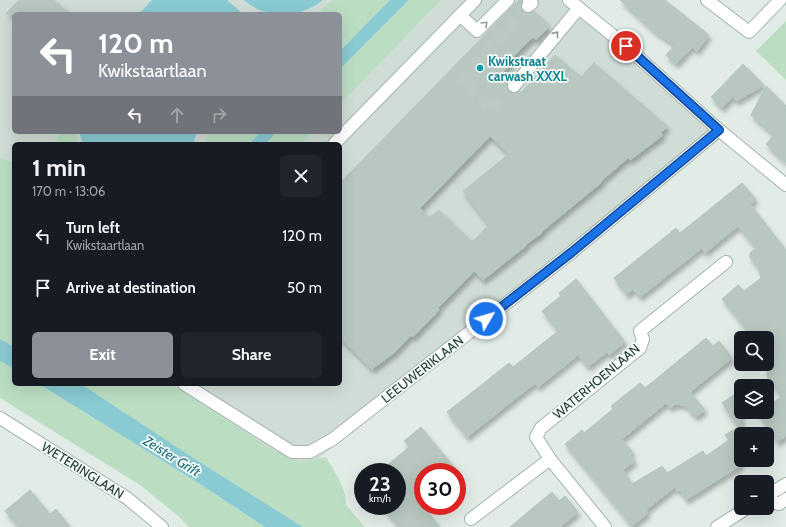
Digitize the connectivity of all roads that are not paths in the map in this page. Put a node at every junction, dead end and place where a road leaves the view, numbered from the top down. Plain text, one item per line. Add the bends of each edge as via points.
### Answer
1 (475, 0) edge
2 (508, 0) edge
3 (569, 0) edge
4 (707, 0) edge
5 (780, 0) edge
6 (579, 8) junction
7 (460, 15) junction
8 (514, 86) tunnel mouth
9 (719, 130) junction
10 (336, 142) edge
11 (786, 186) edge
12 (726, 262) dead end
13 (187, 386) edge
14 (0, 418) edge
15 (550, 459) junction
16 (786, 484) edge
17 (774, 492) edge
18 (786, 499) edge
19 (774, 502) edge
20 (736, 515) edge
21 (471, 519) dead end
22 (162, 527) edge
23 (605, 527) edge
24 (717, 527) edge

1 - 7 street
7 -> 2 street via 477,31
3 - 6 street
4 - 5 street via 749,32
8 -> 6 street
6 - 9 street via 626,46
7 - 10 street
9 - 11 street
9 - 13 street, LEEUWERIKLAAN via 572,252 332,439 310,452 292,452
12 - 15 street, WATERHOENLAAN via 640,331 644,339 640,348 541,428 536,437
14 - 22 street, WETERINGLAAN via 127,498
15 - 21 street
15 - 23 street, WATERHOENLAAN
16 - 17 street
18 - 19 street via 779,504
20 - 24 street

